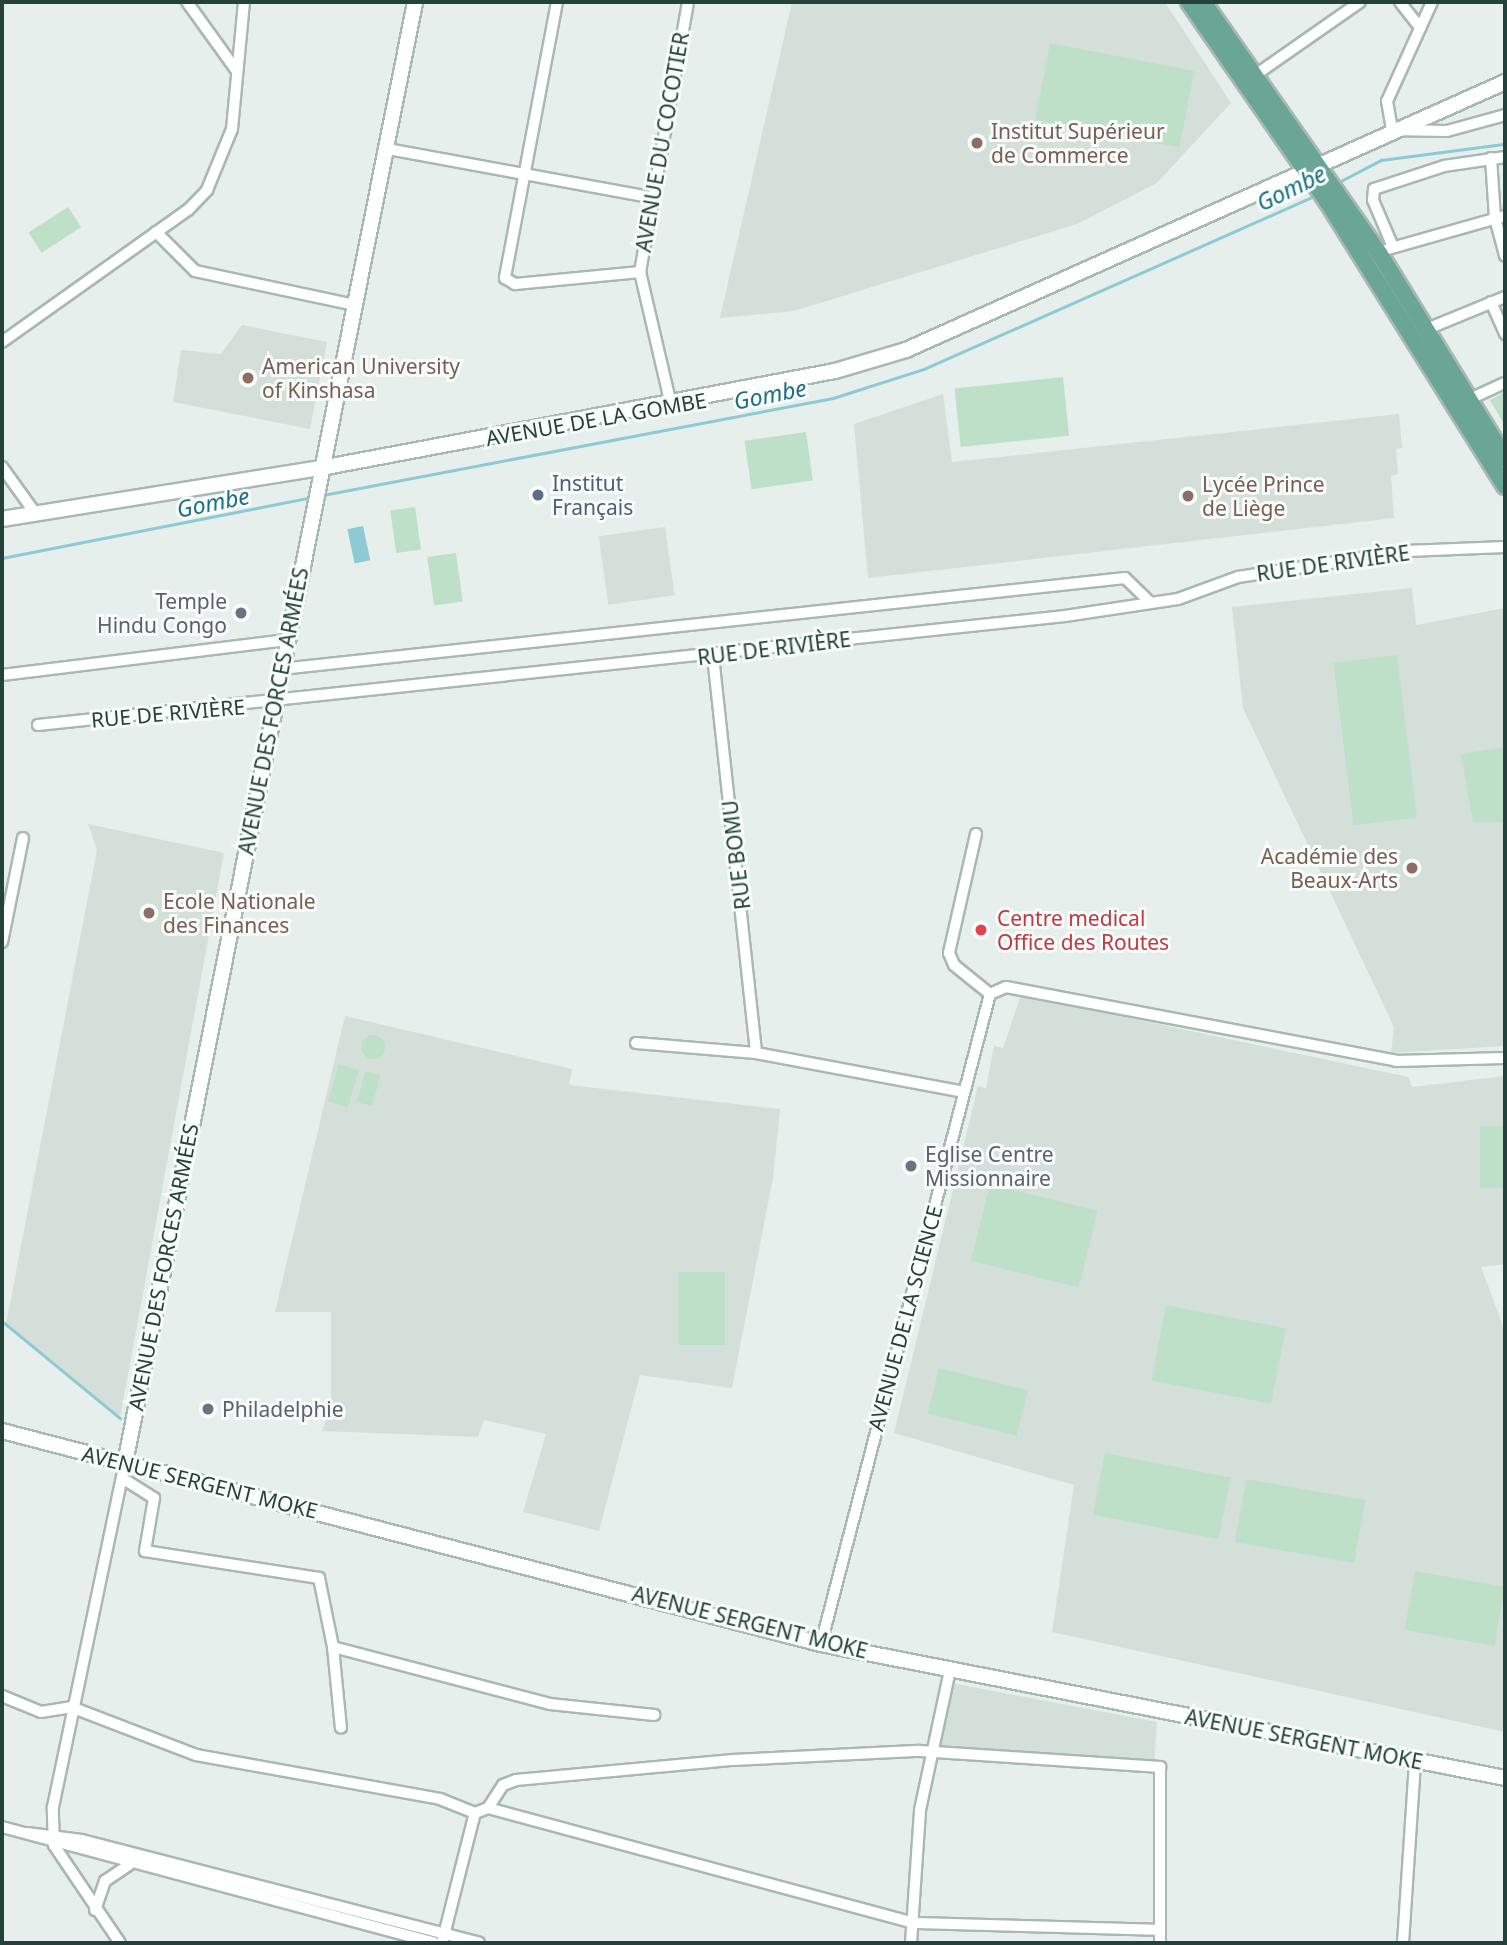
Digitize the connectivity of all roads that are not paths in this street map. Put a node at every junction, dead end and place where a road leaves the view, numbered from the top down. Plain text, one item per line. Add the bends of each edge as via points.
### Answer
1 (187, 2) edge
2 (244, 2) edge
3 (415, 2) edge
4 (558, 2) edge
5 (688, 2) edge
6 (1189, 2) edge
7 (1203, 2) edge
8 (1360, 2) edge
9 (1400, 2) edge
10 (1432, 2) edge
11 (1420, 28) junction
12 (236, 70) junction
13 (1254, 76) junction
14 (1505, 82) edge
15 (1505, 115) edge
16 (1392, 130) junction
17 (388, 149) junction
18 (1505, 157) edge
19 (1491, 158) junction
20 (522, 174) junction
21 (1316, 174) junction
22 (649, 197) junction
23 (1334, 200) junction
24 (1500, 217) edge
25 (156, 232) junction
26 (1386, 250) junction
27 (1505, 256) edge
28 (640, 272) junction
29 (1505, 297) edge
30 (1491, 302) junction
31 (355, 305) junction
32 (1427, 329) junction
33 (1505, 334) edge
34 (2, 342) edge
35 (1505, 383) edge
36 (1470, 399) junction
37 (671, 405) junction
38 (1505, 458) edge
39 (2, 467) edge
40 (320, 475) junction
41 (1505, 486) edge
42 (35, 513) junction
43 (2, 519) edge
44 (1505, 547) edge
45 (1151, 603) junction
46 (287, 640) junction
47 (713, 656) junction
48 (281, 669) junction
49 (2, 675) edge
50 (275, 702) junction
51 (38, 725) dead end
52 (976, 834) dead end
53 (23, 838) dead end
54 (7, 893) edge
55 (2, 942) edge
56 (990, 994) junction
57 (636, 1043) dead end
58 (756, 1053) junction
59 (1505, 1058) edge
60 (964, 1092) junction
61 (2, 1431) edge
62 (125, 1463) junction
63 (122, 1478) junction
64 (821, 1644) junction
65 (333, 1647) junction
66 (950, 1670) junction
67 (2, 1696) edge
68 (71, 1707) junction
69 (654, 1715) dead end
70 (341, 1728) dead end
71 (929, 1752) junction
72 (1415, 1762) junction
73 (1505, 1779) edge
74 (488, 1808) junction
75 (475, 1812) junction
76 (2, 1827) edge
77 (54, 1840) junction
78 (130, 1865) junction
79 (95, 1910) junction
80 (912, 1923) junction
81 (1160, 1930) junction
82 (443, 1939) edge
83 (120, 1943) edge
84 (434, 1943) edge
85 (479, 1943) edge
86 (911, 1943) edge
87 (1160, 1943) edge
88 (1403, 1943) edge

1 - 12 street
2 - 12 street
3 - 17 street, AVENUE DES FORCES ARMÉES
4 - 20 street
5 - 22 street, AVENUE DU COCOTIER
6 - 21 main road
7 - 13 main road
8 - 13 street
9 - 11 street
10 - 11 street
11 - 16 street via 1387,101
12 - 25 street via 232,129 217,173 188,210
13 - 21 main road
14 - 16 street, AVENUE DE LA GOMBE
15 - 16 street via 1447,131
16 - 21 street, AVENUE DE LA GOMBE
17 - 20 street
17 - 31 street, AVENUE DES FORCES ARMÉES
18 - 19 street
19 - 24 street
19 - 26 street via 1374,188
20 - 22 street
20 - 28 street via 504,264 508,282
21 - 23 main road
21 - 37 street, AVENUE DE LA GOMBE via 906,350
22 - 28 street, AVENUE DU COCOTIER
23 - 26 main road
23 - 41 main road
24 - 26 street
24 - 27 street
25 - 31 street via 195,271
25 - 34 street
26 - 32 main road
28 - 37 street, AVENUE DU COCOTIER
29 - 30 street
30 - 32 street
30 - 33 street
31 - 40 street, AVENUE DES FORCES ARMÉES
32 - 36 main road
35 - 36 street
36 - 38 main road
37 - 40 street, AVENUE DE LA GOMBE
39 - 42 street
40 - 42 street, AVENUE DE LA GOMBE
40 - 46 street, AVENUE DES FORCES ARMÉES
42 - 43 street, AVENUE DE LA GOMBE
44 - 45 street, RUE DE RIVIÈRE via 1407,551 1238,577
45 - 47 street, RUE DE RIVIÈRE
45 - 48 street via 1125,578
46 - 48 street, AVENUE DES FORCES ARMÉES
46 - 49 street
47 - 50 street, RUE DE RIVIÈRE
47 - 58 street, RUE BOMU
48 - 50 street, AVENUE DES FORCES ARMÉES
50 - 51 street, RUE DE RIVIÈRE
50 - 62 street, AVENUE DES FORCES ARMÉES
52 - 56 street via 949,953 954,965
53 - 54 street
54 - 55 street
56 - 59 street via 1006,987 1396,1061
56 - 60 street, AVENUE DE LA SCIENCE
57 - 58 street
58 - 60 street
60 - 64 street, AVENUE DE LA SCIENCE
61 - 62 street, AVENUE SERGENT MOKE
62 - 63 street
62 - 64 street, AVENUE SERGENT MOKE
63 - 65 street via 154,1498 145,1551 319,1577
63 - 68 street
64 - 66 street, AVENUE SERGENT MOKE
65 - 69 street via 557,1706
65 - 70 street
66 - 71 street
66 - 72 street, AVENUE SERGENT MOKE
67 - 68 street via 41,1712
68 - 75 street via 196,1755 440,1799
68 - 77 street
71 - 74 street via 733,1760 516,1780 503,1786
71 - 80 street
71 - 81 street via 1160,1767
72 - 73 street, AVENUE SERGENT MOKE
72 - 88 street
74 - 75 street
74 - 80 street
75 - 82 street
76 - 77 street
77 - 78 street
77 - 79 street
77 - 82 street
78 - 79 street via 105,1881
78 - 84 street
79 - 83 street
80 - 81 street
80 - 86 street
81 - 87 street
82 - 85 street

